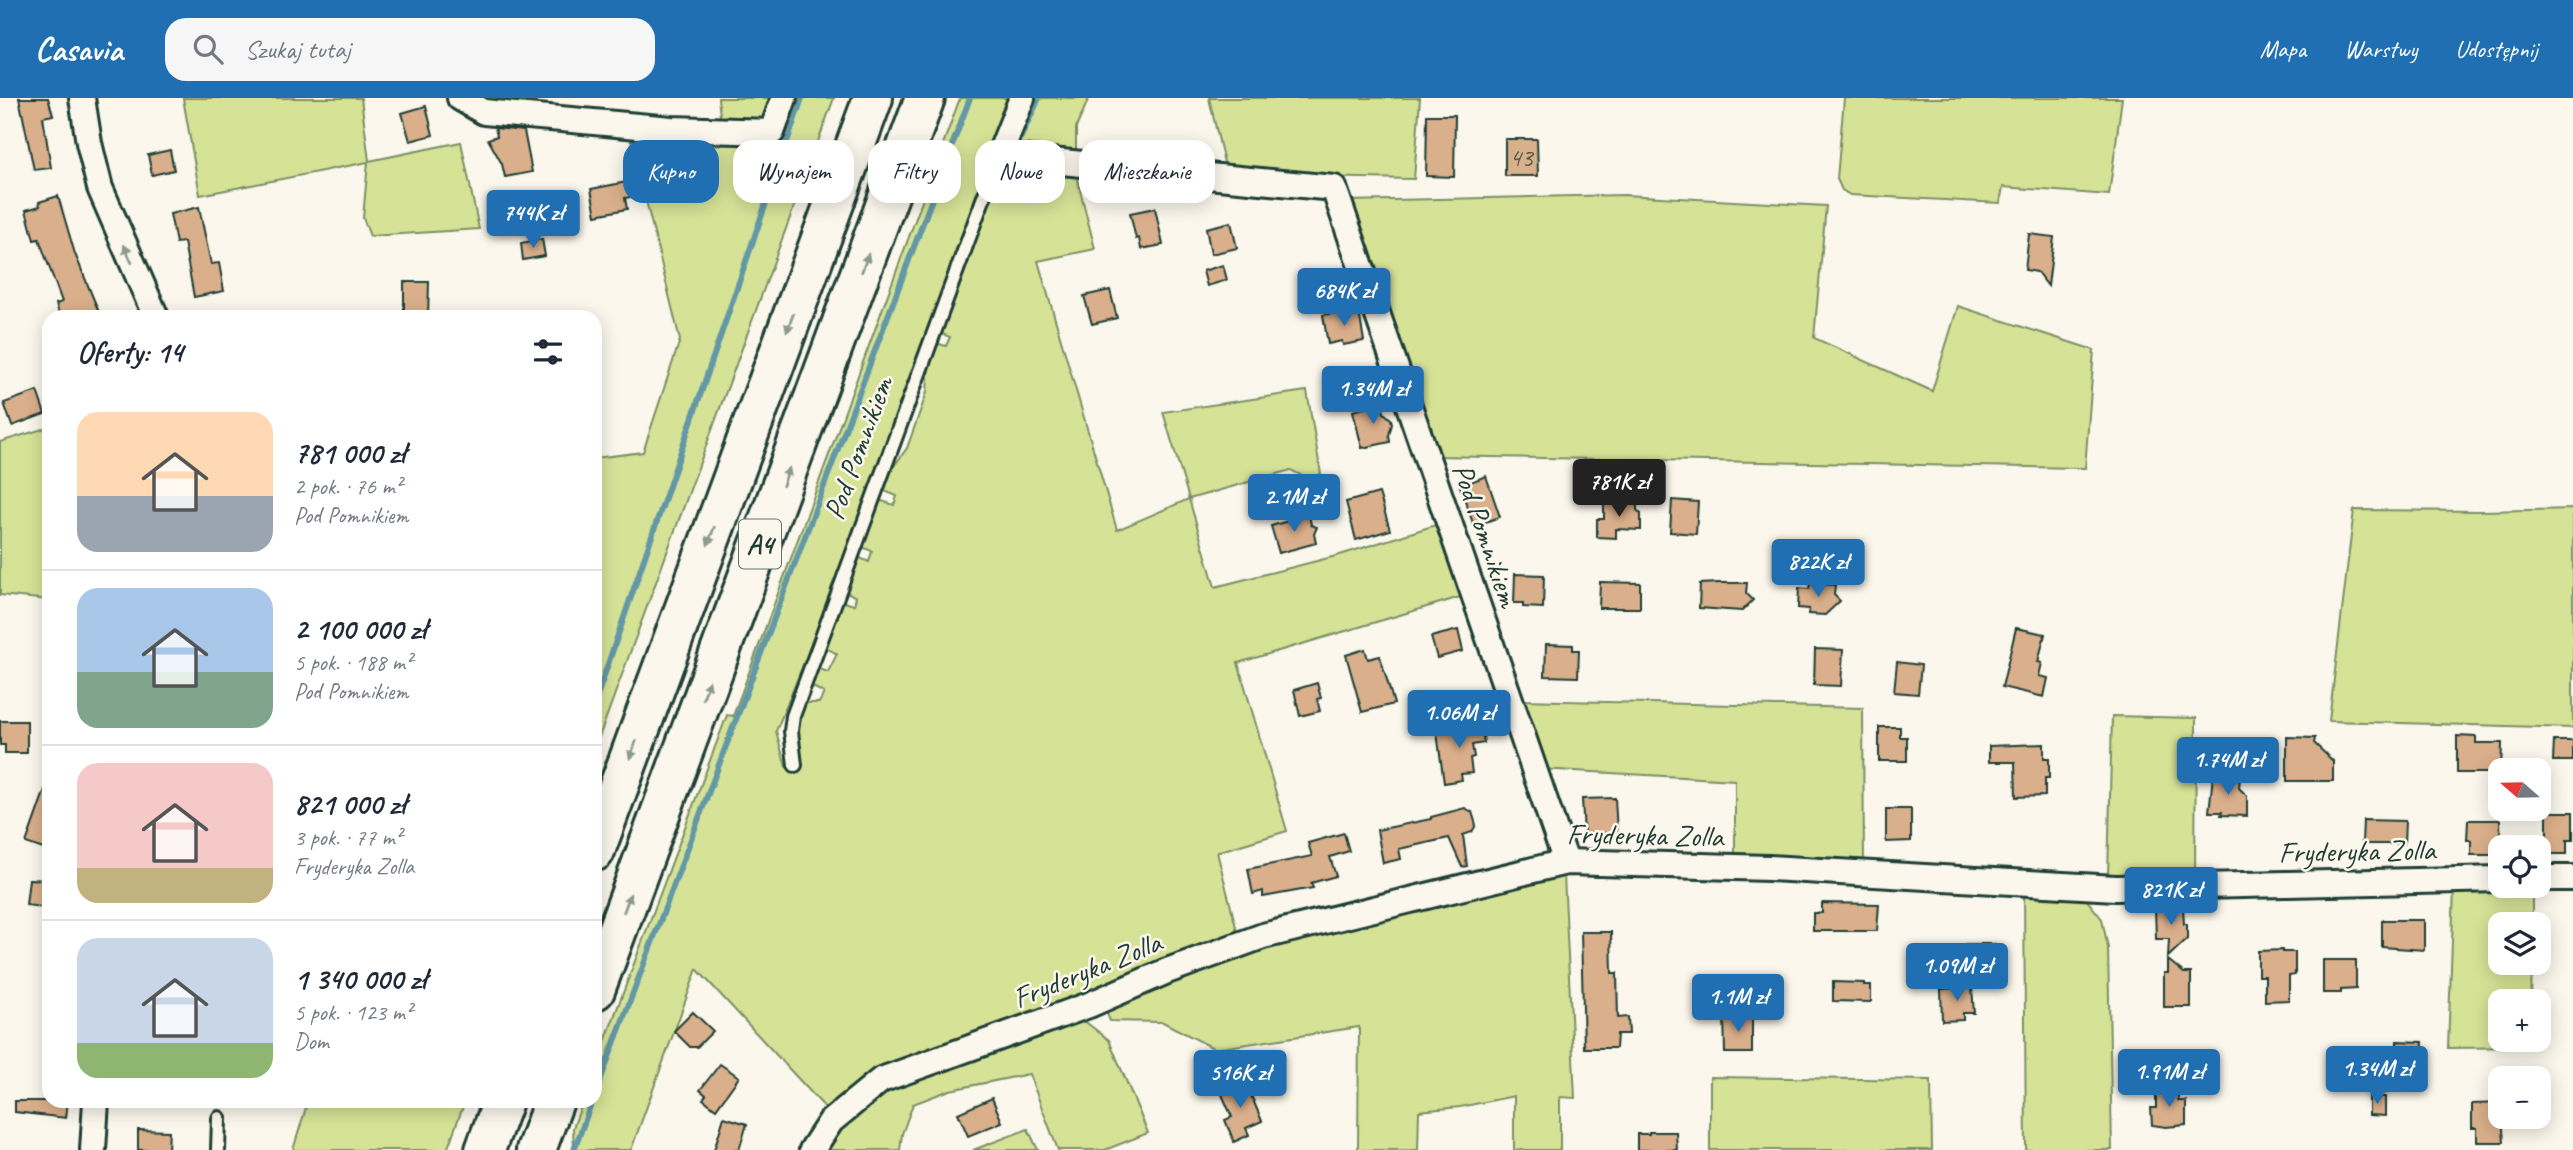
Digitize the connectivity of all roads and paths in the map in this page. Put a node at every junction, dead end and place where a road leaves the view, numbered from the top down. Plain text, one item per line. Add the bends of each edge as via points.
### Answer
1 (82, 98) edge
2 (460, 98) edge
3 (784, 98) edge
4 (873, 98) edge
5 (925, 98) edge
6 (1022, 98) edge
7 (1005, 140) edge
8 (1065, 162) edge
9 (982, 203) edge
10 (153, 310) edge
11 (796, 765) dead end
12 (602, 832) edge
13 (1566, 862) junction
14 (2551, 878) edge
15 (2573, 878) edge
16 (2488, 879) edge
17 (602, 971) edge
18 (96, 1108) edge
19 (500, 1108) edge
20 (551, 1108) edge
21 (219, 1118) dead end
22 (93, 1150) edge
23 (218, 1150) edge
24 (485, 1150) edge
25 (536, 1150) edge
26 (812, 1150) edge

10 -> 1 street via 100,188
2 - 3 street via 484,112 671,130 772,132
4 -> 12 highway, A4
17 -> 5 highway, A4
6 - 7 street, Pod Pomnikiem
8 - 13 street, Pod Pomnikiem via 1334,188
9 - 11 lane, Pod Pomnikiem via 793,716
13 - 16 street, Fryderyka Zolla via 1769,868 2116,888
13 - 26 street, Fryderyka Zolla via 1263,936 881,1080 831,1121
14 - 15 street
18 - 22 street
19 - 24 highway
20 - 25 highway
21 - 23 lane

